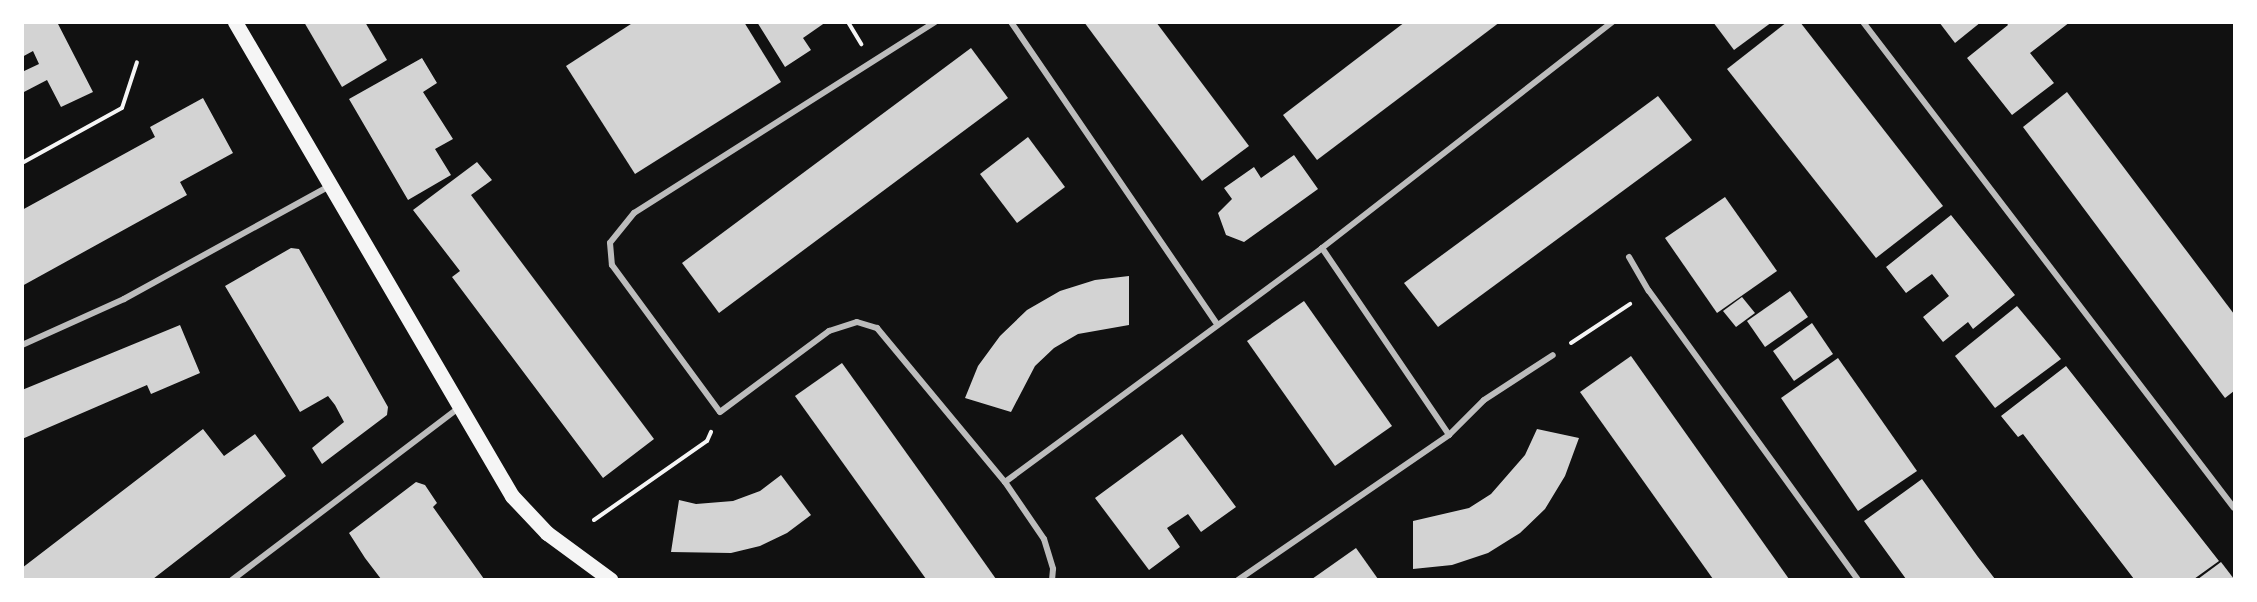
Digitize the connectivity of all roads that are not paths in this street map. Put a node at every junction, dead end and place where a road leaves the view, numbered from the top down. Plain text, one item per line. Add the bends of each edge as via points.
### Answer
1 (235, 22) edge
2 (935, 22) edge
3 (1011, 22) edge
4 (1612, 22) edge
5 (1863, 22) edge
6 (328, 186) junction
7 (1322, 248) junction
8 (1629, 257) dead end
9 (1216, 324) junction
10 (22, 345) edge
11 (1553, 355) road end
12 (459, 408) junction
13 (1449, 435) junction
14 (1005, 482) junction
15 (2235, 508) edge
16 (232, 579) edge
17 (611, 579) edge
18 (1052, 579) edge
19 (1238, 579) edge
20 (1858, 579) edge

1 - 6 main road
2 - 14 street via 634,213 609,243 612,265 720,412 829,331 857,322 877,328
3 - 9 street
4 - 7 street
5 - 15 street
6 - 10 street via 124,298
6 - 12 main road
7 - 9 street
7 - 13 street
8 - 20 street via 1649,291
9 - 14 street
11 - 13 street via 1484,400
12 - 16 street
12 - 17 main road via 512,496 580,561
13 - 19 street
14 - 18 street via 1044,539

